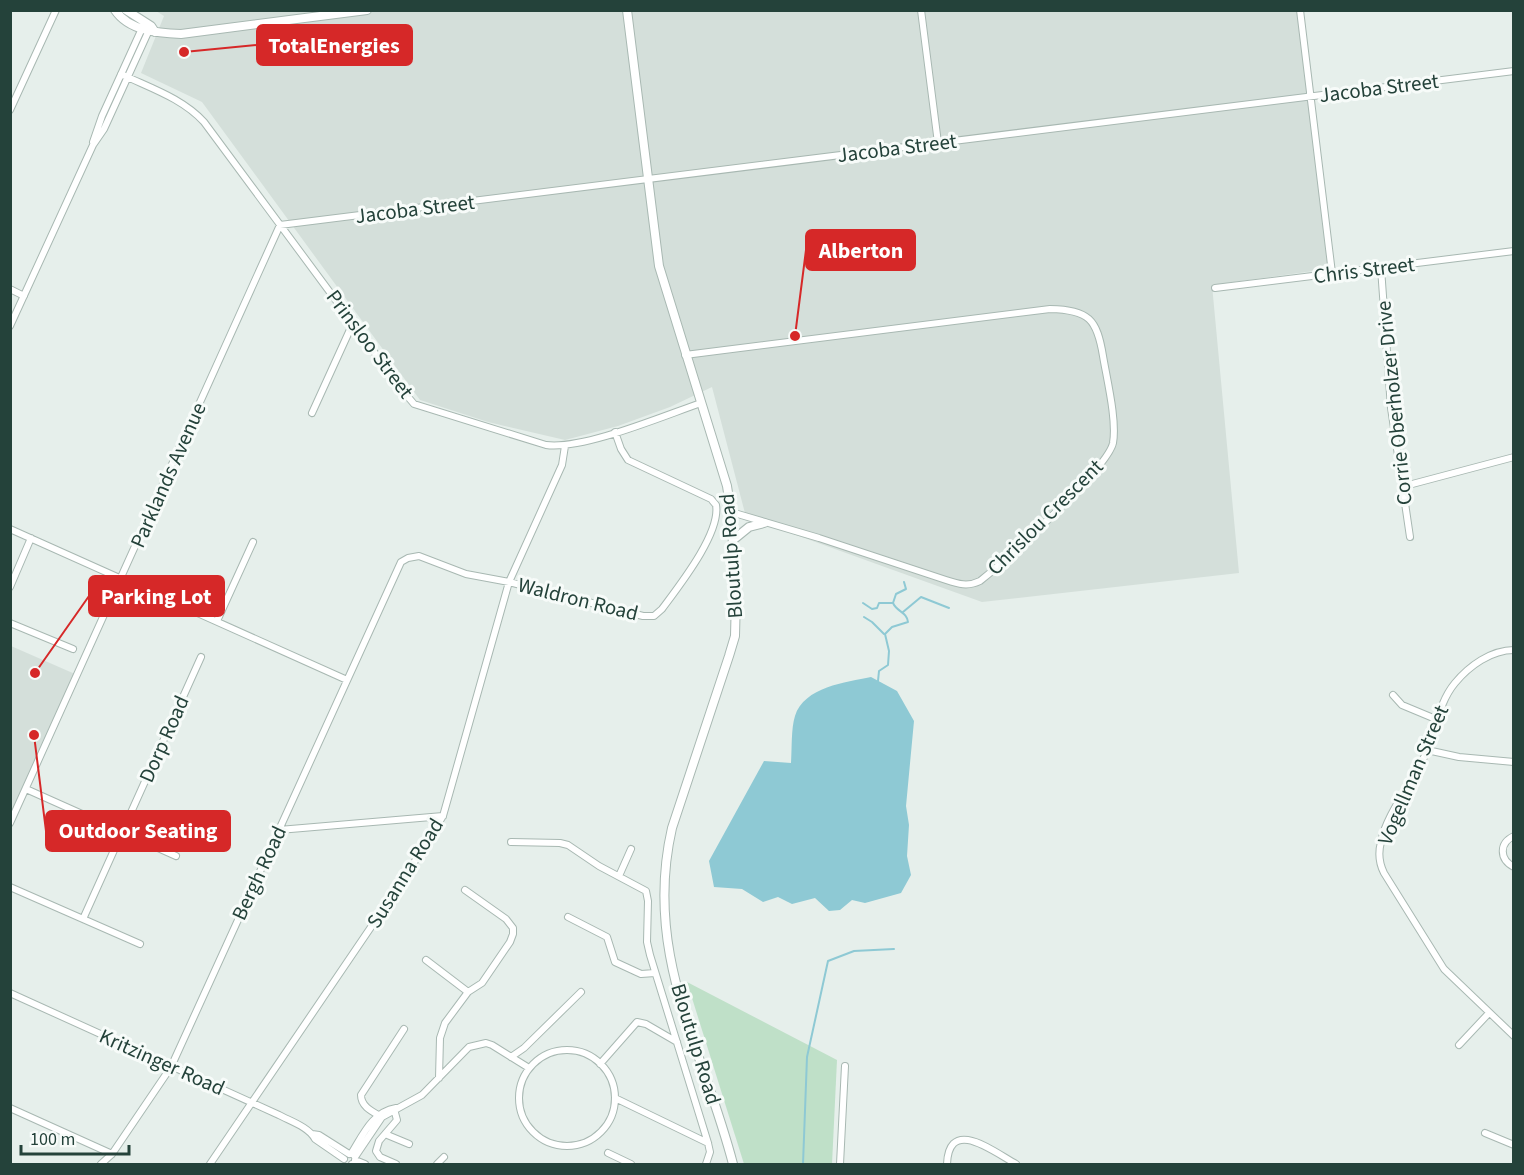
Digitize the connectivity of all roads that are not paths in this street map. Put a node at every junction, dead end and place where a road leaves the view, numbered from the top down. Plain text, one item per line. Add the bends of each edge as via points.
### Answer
1 (56, 10) edge
2 (115, 10) edge
3 (126, 10) edge
4 (367, 10) edge
5 (627, 10) edge
6 (921, 10) edge
7 (1300, 10) edge
8 (148, 28) junction
9 (1514, 71) edge
10 (121, 74) junction
11 (128, 78) junction
12 (1312, 96) junction
13 (10, 110) edge
14 (938, 143) junction
15 (93, 145) junction
16 (648, 180) junction
17 (280, 225) junction
18 (1514, 251) edge
19 (1381, 268) junction
20 (1332, 273) junction
21 (1215, 288) dead end
22 (10, 289) edge
23 (24, 296) junction
24 (353, 323) junction
25 (10, 326) edge
26 (685, 355) junction
27 (701, 403) junction
28 (312, 413) dead end
29 (615, 432) junction
30 (565, 446) junction
31 (1514, 457) edge
32 (1401, 486) junction
33 (731, 512) junction
34 (764, 522) junction
35 (10, 529) edge
36 (1410, 537) dead end
37 (31, 538) junction
38 (733, 540) junction
39 (253, 542) dead end
40 (396, 570) joint
41 (122, 578) junction
42 (509, 582) junction
43 (10, 587) edge
44 (217, 621) junction
45 (10, 623) edge
46 (73, 649) dead end
47 (1514, 650) edge
48 (201, 657) dead end
49 (347, 680) junction
50 (1393, 695) dead end
51 (1438, 720) junction
52 (1427, 750) junction
53 (1514, 762) edge
54 (26, 789) junction
55 (443, 816) junction
56 (10, 823) edge
57 (279, 830) junction
58 (122, 832) junction
59 (1514, 836) edge
60 (511, 842) dead end
61 (631, 849) dead end
62 (176, 856) dead end
63 (1514, 867) edge
64 (619, 876) junction
65 (10, 887) edge
66 (465, 890) dead end
67 (568, 917) dead end
68 (83, 919) junction
69 (140, 944) dead end
70 (426, 960) dead end
71 (655, 973) junction
72 (468, 992) junction
73 (581, 992) dead end
74 (10, 993) edge
75 (1489, 1013) junction
76 (404, 1029) dead end
77 (1514, 1036) edge
78 (678, 1042) junction
79 (1459, 1045) dead end
80 (511, 1057) junction
81 (600, 1064) junction
82 (845, 1066) dead end
83 (171, 1067) junction
84 (529, 1068) junction
85 (439, 1078) junction
86 (615, 1098) junction
87 (251, 1102) junction
88 (10, 1108) edge
89 (396, 1109) junction
90 (380, 1116) junction
91 (702, 1124) junction
92 (385, 1134) junction
93 (1485, 1134) dead end
94 (691, 1135) junction
95 (708, 1143) junction
96 (409, 1144) dead end
97 (1514, 1145) edge
98 (608, 1153) dead end
99 (112, 1154) junction
100 (444, 1157) dead end
101 (350, 1161) edge
102 (101, 1164) edge
103 (210, 1164) edge
104 (365, 1164) edge
105 (396, 1164) edge
106 (437, 1164) edge
107 (631, 1164) edge
108 (706, 1164) edge
109 (733, 1164) edge
110 (840, 1164) edge
111 (947, 1164) edge
112 (1016, 1164) edge

1 - 13 street
2 - 8 street via 130,23
3 - 8 street
4 - 8 street via 181,34
5 - 16 street, Bloutulp Road
6 - 14 street
7 - 12 street
8 - 10 street
8 - 11 street
9 - 12 street, Jacoba Street
10 - 11 street, Prinsloo Street
10 - 15 street
11 - 15 street
11 - 17 street, Prinsloo Street via 196,113
12 - 14 street, Jacoba Street
12 - 20 street
14 - 16 street, Jacoba Street
15 - 23 street
16 - 17 street, Jacoba Street
16 - 26 street, Bloutulp Road via 660,266
17 - 24 street, Prinsloo Street
17 - 41 street, Parklands Avenue
18 - 19 street, Chris Street
19 - 20 street, Chris Street
19 - 32 street, Corrie Oberholzer Drive
20 - 21 street, Chris Street
22 - 23 street
23 - 25 street
24 - 28 street
24 - 30 street, Prinsloo Street via 414,404 546,444
26 - 27 street, Bloutulp Road
26 - 34 street, Chrislou Crescent via 1050,309 1083,313 1097,327 1113,415 1113,445 1071,496 1022,546 980,581 963,585
27 - 29 street, Prinsloo Street
27 - 33 street, Bloutulp Road via 727,486
29 - 30 street, Prinsloo Street
29 - 42 street, Waldron Road via 628,460 714,501 717,509 716,520 695,562 660,613 643,616
30 - 42 street, Susanna Road via 562,465
31 - 32 street
32 - 36 street, Corrie Oberholzer Drive
33 - 34 street, Chrislou Crescent
33 - 38 street, Bloutulp Road
34 - 38 street via 749,527
35 - 37 street
37 - 41 street
37 - 43 street
38 - 109 street, Bloutulp Road via 735,636 672,828 663,890 670,960
39 - 44 street
40 - 42 street, Waldron Road via 404,559 419,556 458,572
40 - 49 street, Bergh Road
41 - 44 street
41 - 54 street, Parklands Avenue
42 - 55 street, Susanna Road
44 - 49 street
45 - 46 street
47 - 51 street, Vogellman Street via 1489,655 1463,674 1448,693
48 - 58 street, Dorp Road
49 - 57 street, Bergh Road
50 - 51 street via 1402,705
51 - 52 street, Vogellman Street
52 - 53 street
52 - 75 street, Vogellman Street via 1383,832 1381,866 1439,962
54 - 56 street, Parklands Avenue
54 - 58 street
55 - 57 street
55 - 87 street, Susanna Road
57 - 83 street, Bergh Road
58 - 62 street
58 - 68 street, Dorp Road
59 - 63 street via 1506,840 1502,852
60 - 64 street via 568,845
61 - 64 street
64 - 71 street via 647,895 647,942
65 - 68 street
66 - 72 street via 506,918 513,928 510,942 482,983
67 - 71 street via 607,937 615,962 641,974
68 - 69 street
70 - 72 street
71 - 78 street
72 - 85 street via 442,1031
73 - 80 street
74 - 83 street, Kritzinger Road
75 - 77 street, Vogellman Street
75 - 79 street
76 - 90 street via 362,1095 365,1106
78 - 81 street via 637,1022
78 - 91 street
80 - 84 street
80 - 85 street via 492,1045 476,1044
81 - 84 street via 572,1051 548,1055
81 - 86 street via 613,1085
82 - 110 street
83 - 87 street, Kritzinger Road
83 - 99 street, Bergh Road
84 - 86 street via 521,1083 522,1116 531,1130 559,1146 591,1140 604,1129
85 - 89 street via 422,1095
86 - 94 street
87 - 101 street, Kritzinger Road via 312,1134
87 - 103 street, Susanna Road
88 - 99 street
89 - 90 street
89 - 92 street via 397,1120
90 - 101 street
91 - 94 street
91 - 95 street
92 - 96 street
92 - 105 street via 376,1151
93 - 97 street
94 - 95 street
95 - 108 street
98 - 107 street
99 - 102 street, Bergh Road
100 - 106 street
101 - 104 street, Kritzinger Road
111 - 112 street via 951,1146 963,1139

